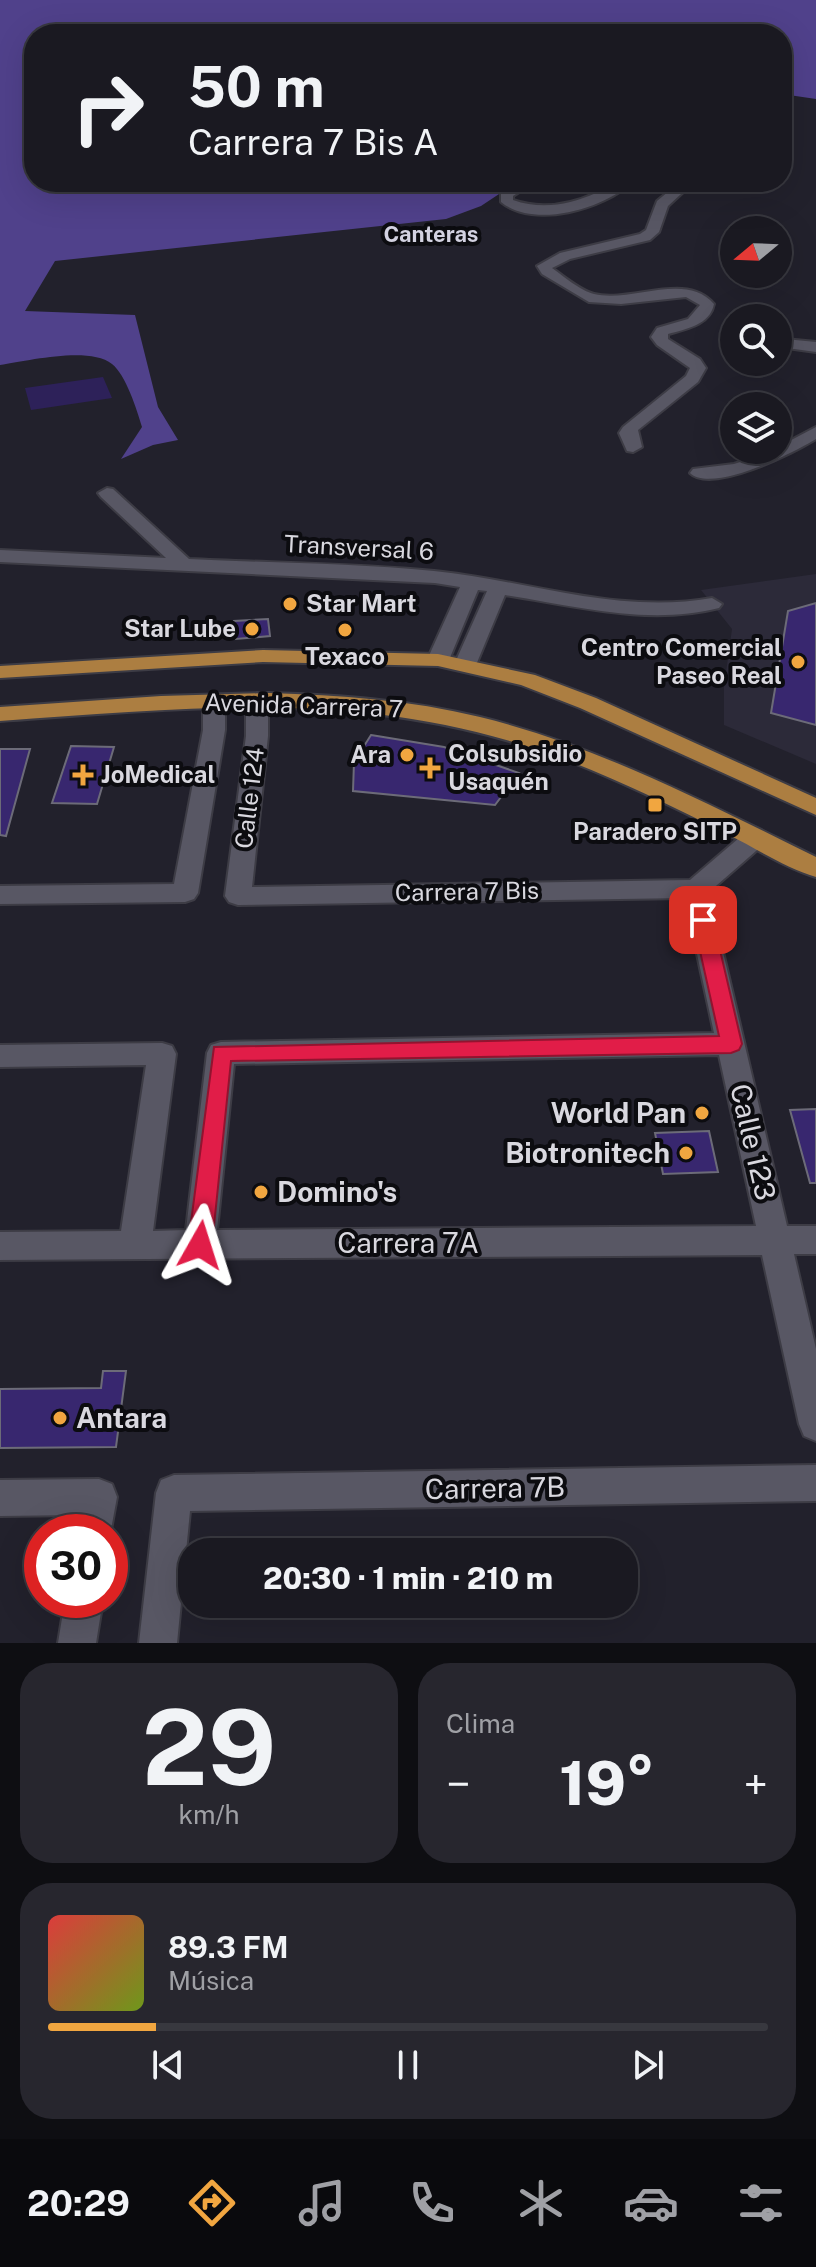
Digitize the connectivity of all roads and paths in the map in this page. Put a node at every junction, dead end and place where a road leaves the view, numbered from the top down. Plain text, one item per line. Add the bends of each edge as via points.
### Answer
1 (510, 192) edge
2 (608, 192) edge
3 (676, 192) edge
4 (792, 345) edge
5 (816, 347) edge
6 (816, 432) edge
7 (633, 447) dead end
8 (699, 473) dead end
9 (107, 493) dead end
10 (0, 556) edge
11 (184, 565) junction
12 (472, 582) junction
13 (499, 586) junction
14 (712, 604) dead end
15 (438, 660) junction
16 (465, 665) junction
17 (0, 672) edge
18 (214, 700) junction
19 (257, 700) junction
20 (0, 714) edge
21 (816, 807) edge
22 (690, 808) junction
23 (755, 838) junction
24 (816, 856) edge
25 (816, 868) edge
26 (696, 889) junction
27 (0, 895) edge
28 (238, 896) joint
29 (731, 1044) junction
30 (0, 1056) edge
31 (816, 1240) edge
32 (775, 1241) junction
33 (135, 1245) junction
34 (200, 1245) junction
35 (0, 1246) edge
36 (816, 1424) edge
37 (816, 1483) edge
38 (0, 1498) edge
39 (96, 1514) edge
40 (81, 1618) edge
41 (77, 1643) edge
42 (158, 1643) edge

1 - 2 street via 507,202 540,210 566,208
3 - 7 street via 662,204 645,237 544,266 589,298 686,293 707,304 701,317 662,331 662,342 698,368 692,379 631,427
4 - 5 street
6 - 8 street via 765,463
9 - 11 street
10 - 11 street, Transversal 6
11 - 12 street, Transversal 6
12 - 13 street, Transversal 6
12 - 15 street
13 - 14 street, Transversal 6 via 635,610
13 - 16 street
15 - 16 main road, Avenida Carrera 7
15 - 17 main road, Avenida Carrera 7 via 263,656
16 - 21 main road, Avenida Carrera 7 via 588,703
18 - 19 main road, Avenida Carrera 7
18 - 20 main road, Avenida Carrera 7
18 - 27 street, Calle 124 via 214,730 185,893
19 - 22 main road, Avenida Carrera 7 via 385,707 476,723 548,744
19 - 28 street, Calle 124
22 - 23 main road, Avenida Carrera 7
22 - 24 main road
23 - 25 main road, Avenida Carrera 7
23 - 26 street
26 - 28 street, Carrera 7 Bis
26 - 29 street, Calle 123
29 - 32 street, Calle 123
29 - 34 street via 221,1053
30 - 33 street via 162,1054
31 - 32 street, Carrera 7A
32 - 34 street, Carrera 7A
32 - 36 street, Calle 123
33 - 34 street, Carrera 7A
33 - 35 street, Carrera 7A
37 - 42 street, Carrera 7B via 174,1493
38 - 39 street
40 - 41 street

